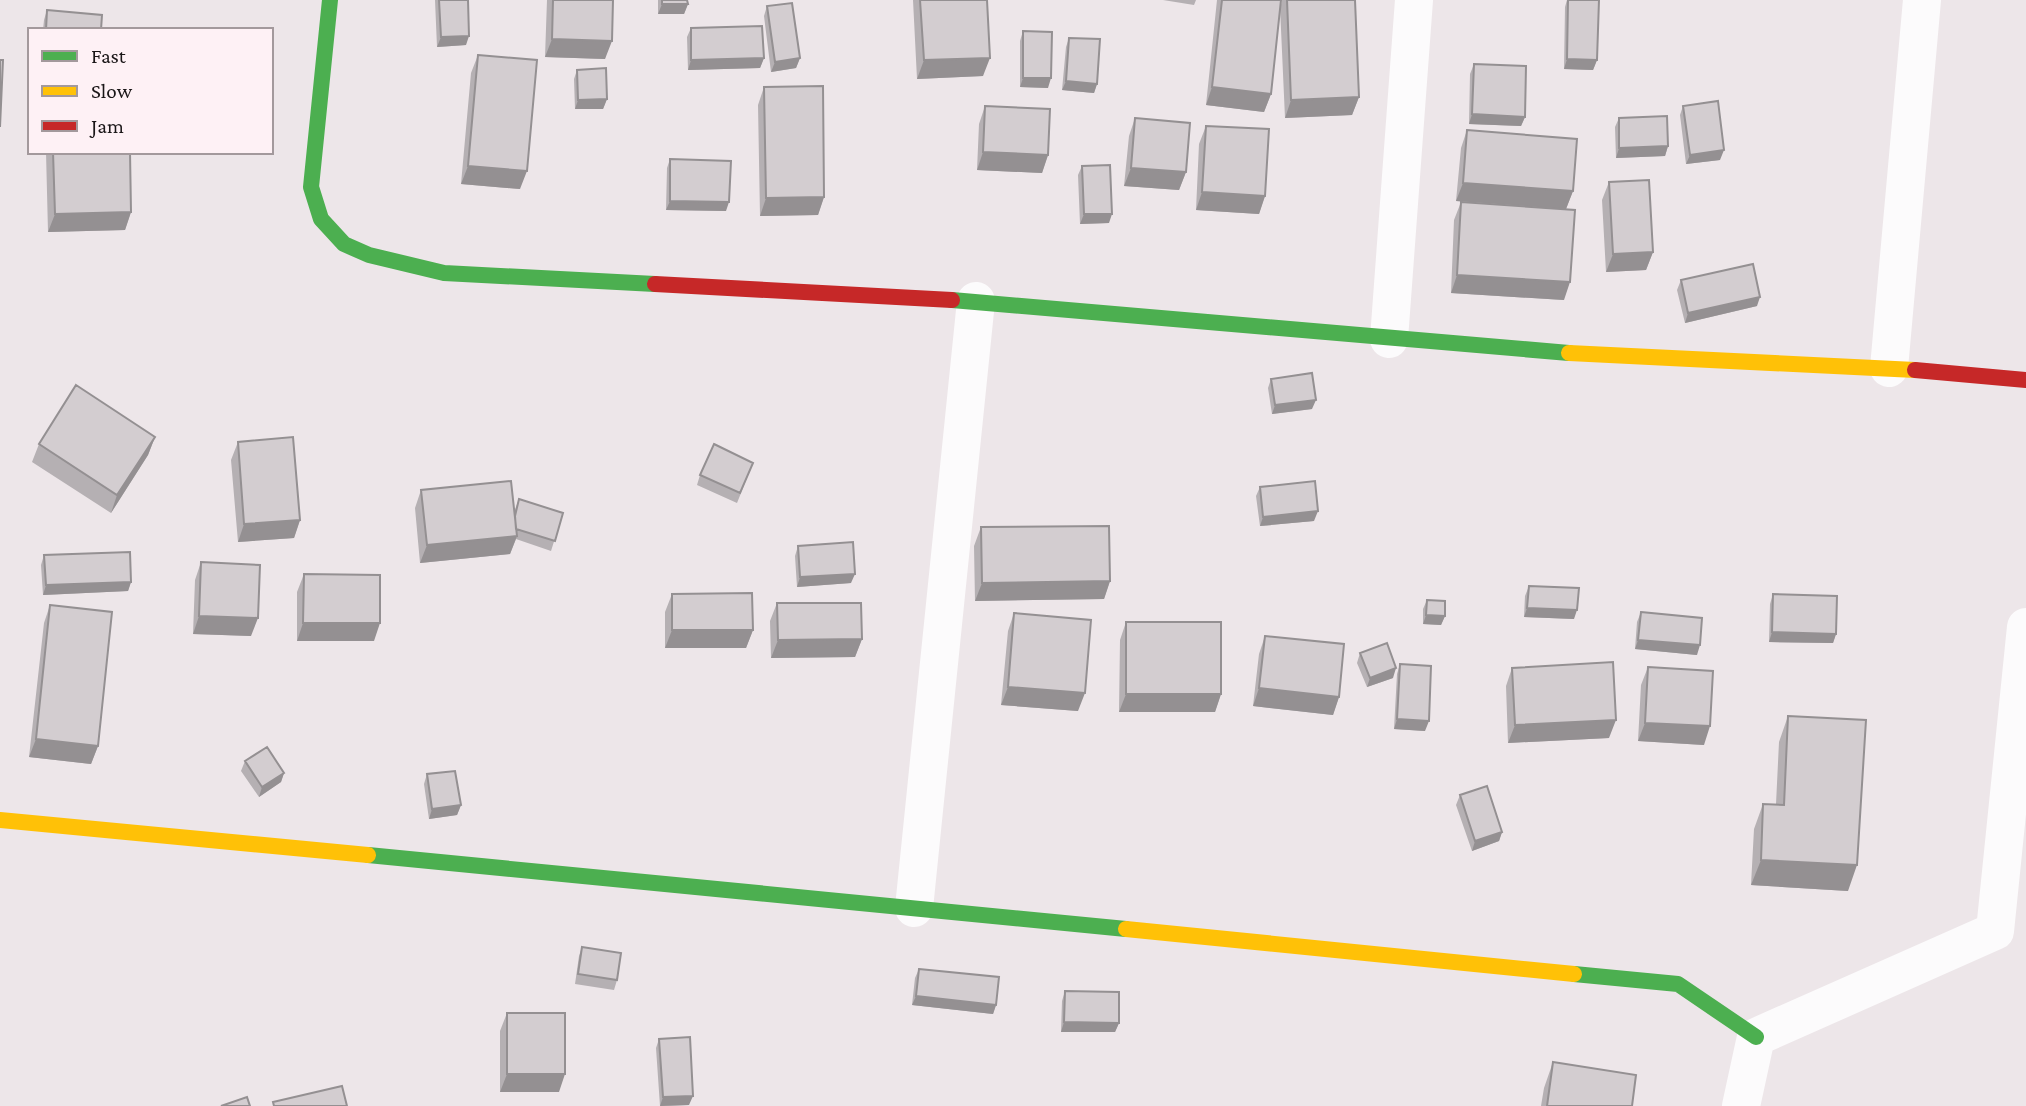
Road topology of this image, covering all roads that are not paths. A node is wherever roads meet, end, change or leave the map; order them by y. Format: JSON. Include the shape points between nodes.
{"nodes":[{"id":1,"x":330,"y":0,"type":"edge"},
{"id":2,"x":1414,"y":0,"type":"edge"},
{"id":3,"x":1922,"y":0,"type":"edge"},
{"id":4,"x":976,"y":301,"type":"junction"},
{"id":5,"x":1389,"y":339,"type":"junction"},
{"id":6,"x":1889,"y":368,"type":"junction"},
{"id":7,"x":2026,"y":380,"type":"edge"},
{"id":8,"x":2026,"y":627,"type":"edge"},
{"id":9,"x":0,"y":820,"type":"edge"},
{"id":10,"x":914,"y":908,"type":"junction"},
{"id":11,"x":1756,"y":1037,"type":"junction"},
{"id":12,"x":1741,"y":1106,"type":"edge"}],
"edges":[{"from":1,"to":4,"type":"street","via":[[312,187],[321,219],[344,244],[369,255],[444,273]]},
{"from":2,"to":5,"type":"street"},
{"from":3,"to":6,"type":"street"},
{"from":4,"to":5,"type":"street"},
{"from":4,"to":10,"type":"street"},
{"from":5,"to":6,"type":"street","via":[[1589,355]]},
{"from":6,"to":7,"type":"street"},
{"from":8,"to":11,"type":"street","via":[[1995,931]]},
{"from":9,"to":10,"type":"street"},
{"from":10,"to":11,"type":"street","via":[[1678,984]]},
{"from":11,"to":12,"type":"street"}]}
